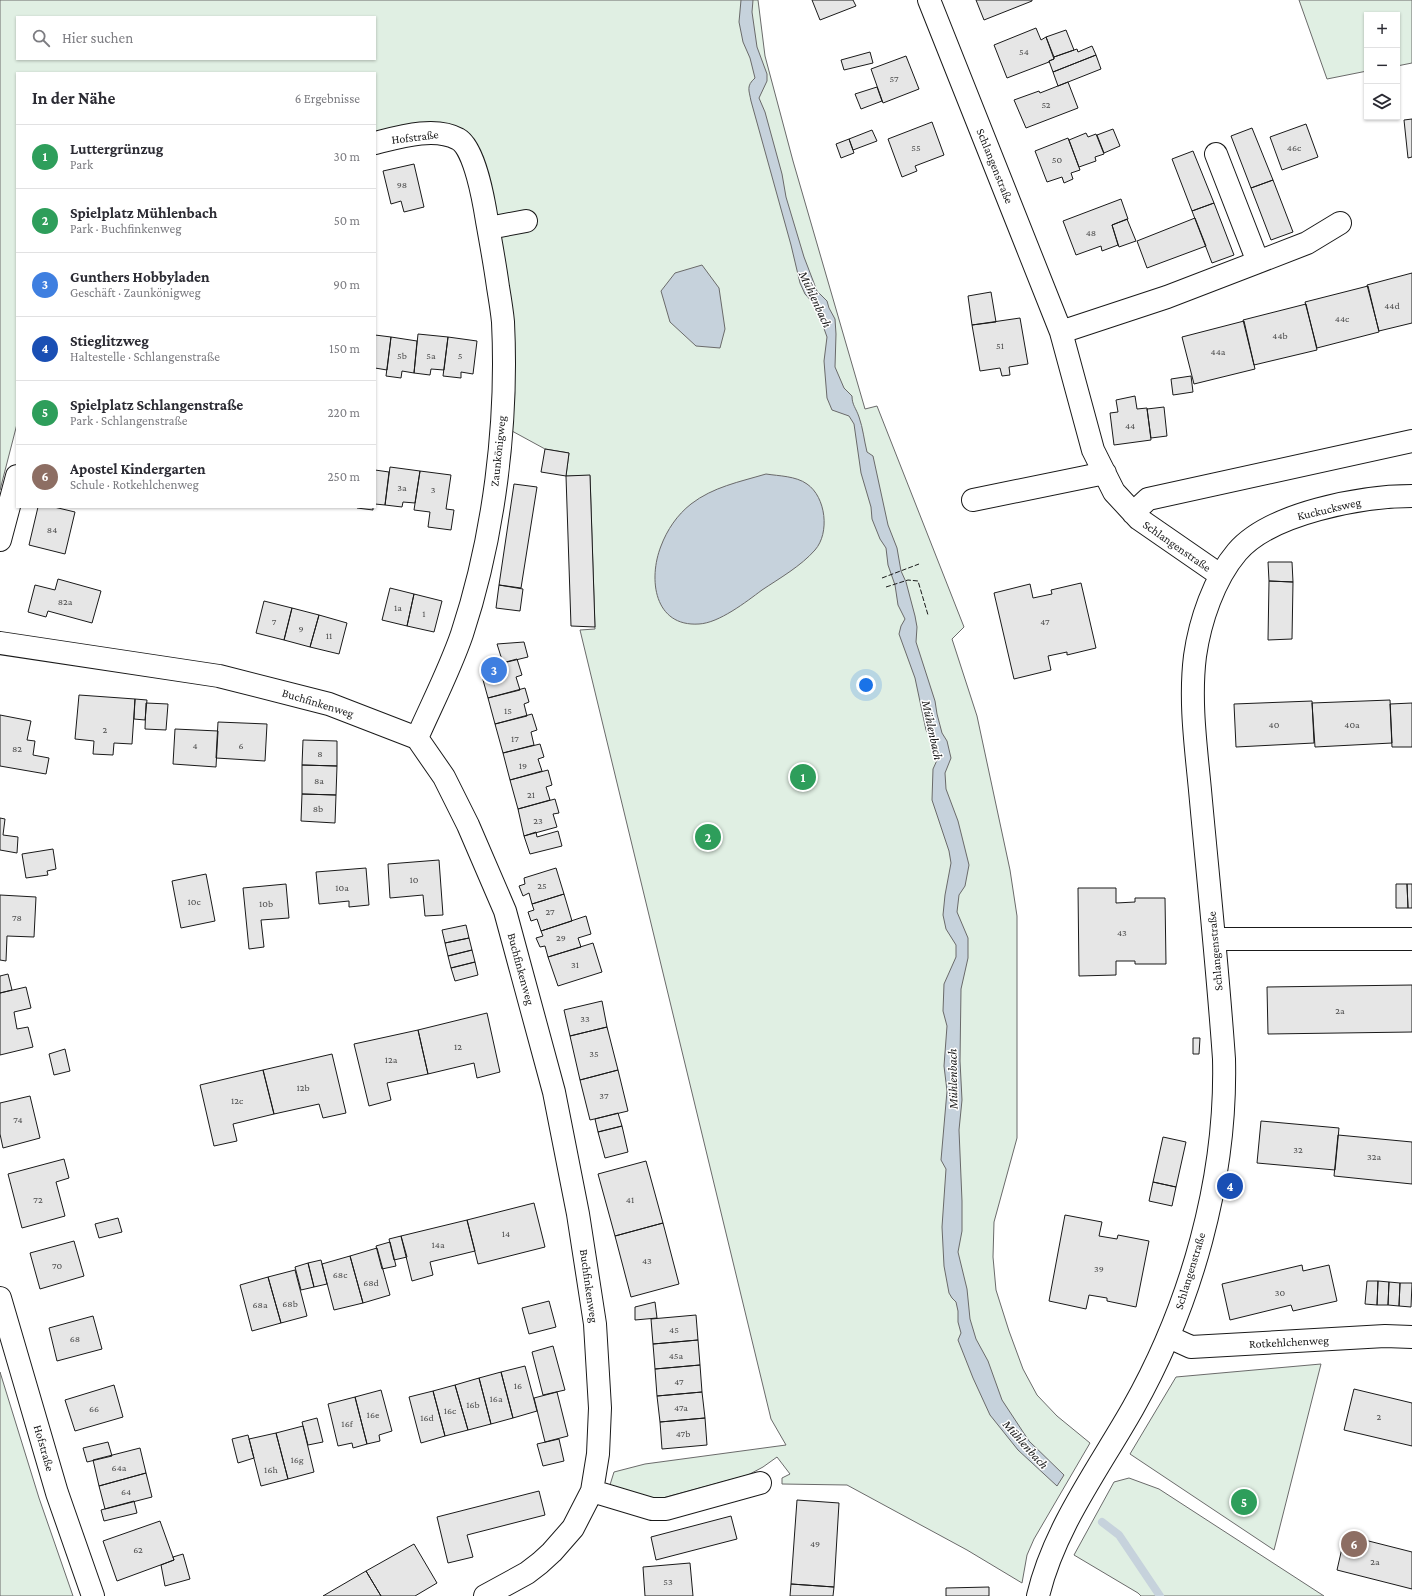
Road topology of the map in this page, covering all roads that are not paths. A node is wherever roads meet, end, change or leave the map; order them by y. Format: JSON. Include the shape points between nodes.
{"nodes":[{"id":1,"x":929,"y":0,"type":"edge"},
{"id":2,"x":376,"y":143,"type":"edge"},
{"id":3,"x":470,"y":154,"type":"joint"},
{"id":4,"x":1216,"y":154,"type":"dead end"},
{"id":5,"x":526,"y":221,"type":"dead end"},
{"id":6,"x":1340,"y":223,"type":"dead end"},
{"id":7,"x":489,"y":228,"type":"junction"},
{"id":8,"x":1258,"y":262,"type":"junction"},
{"id":9,"x":1061,"y":332,"type":"junction"},
{"id":10,"x":1412,"y":441,"type":"edge"},
{"id":11,"x":1105,"y":473,"type":"junction"},
{"id":12,"x":16,"y":480,"type":"edge"},
{"id":13,"x":1412,"y":496,"type":"edge"},
{"id":14,"x":973,"y":500,"type":"dead end"},
{"id":15,"x":1133,"y":512,"type":"junction"},
{"id":16,"x":0,"y":540,"type":"edge"},
{"id":17,"x":1220,"y":575,"type":"junction"},
{"id":18,"x":0,"y":643,"type":"edge"},
{"id":19,"x":417,"y":738,"type":"junction"},
{"id":20,"x":1214,"y":939,"type":"junction"},
{"id":21,"x":1412,"y":939,"type":"edge"},
{"id":22,"x":0,"y":1298,"type":"edge"},
{"id":23,"x":1169,"y":1337,"type":"junction"},
{"id":24,"x":1412,"y":1337,"type":"edge"},
{"id":25,"x":760,"y":1483,"type":"dead end"},
{"id":26,"x":592,"y":1491,"type":"junction"},
{"id":27,"x":93,"y":1596,"type":"edge"},
{"id":28,"x":485,"y":1596,"type":"edge"},
{"id":29,"x":1038,"y":1596,"type":"edge"}],
"edges":[{"from":1,"to":9,"type":"street","name":"Schlangenstraße"},
{"from":2,"to":3,"type":"street","name":"Hofstraße","via":[[407,136],[444,133],[460,140]]},
{"from":3,"to":7,"type":"street","name":"Zaunkönigweg"},
{"from":4,"to":8,"type":"street"},
{"from":5,"to":7,"type":"street"},
{"from":6,"to":8,"type":"street","via":[[1307,243]]},
{"from":7,"to":19,"type":"street","name":"Zaunkönigweg","via":[[503,321],[504,385],[498,466],[475,592],[461,636]]},
{"from":8,"to":9,"type":"street","via":[[1167,297]]},
{"from":9,"to":11,"type":"street","name":"Schlangenstraße","via":[[1093,450]]},
{"from":10,"to":15,"type":"street","via":[[1148,498]]},
{"from":11,"to":14,"type":"street"},
{"from":11,"to":15,"type":"street","name":"Schlangenstraße","via":[[1114,492]]},
{"from":12,"to":16,"type":"street"},
{"from":13,"to":17,"type":"street","name":"Kuckucksweg","via":[[1359,501],[1314,510],[1291,518],[1250,540],[1237,551]]},
{"from":15,"to":17,"type":"street","name":"Schlangenstraße","via":[[1139,519]]},
{"from":17,"to":20,"type":"street","name":"Schlangenstraße","via":[[1202,626],[1195,656],[1194,682],[1194,721]]},
{"from":18,"to":19,"type":"street","name":"Buchfinkenweg","via":[[219,676],[329,704]]},
{"from":19,"to":26,"type":"street","name":"Buchfinkenweg","via":[[444,777],[468,824],[505,911],[554,1092],[578,1214],[595,1324],[600,1408],[598,1454]]},
{"from":20,"to":21,"type":"street"},
{"from":20,"to":23,"type":"street","name":"Schlangenstraße","via":[[1224,1059],[1224,1106],[1220,1148],[1196,1259]]},
{"from":22,"to":27,"type":"street","name":"Hofstraße","via":[[57,1493]]},
{"from":23,"to":24,"type":"street","name":"Rotkehlchenweg","via":[[1190,1347],[1385,1336]]},
{"from":23,"to":29,"type":"street","name":"Schlangenstraße","via":[[1111,1448],[1064,1524]]},
{"from":25,"to":26,"type":"street","via":[[666,1509],[652,1509]]},
{"from":26,"to":28,"type":"street","name":"Buchfinkenweg","via":[[573,1528],[552,1552],[527,1573]]}]}
